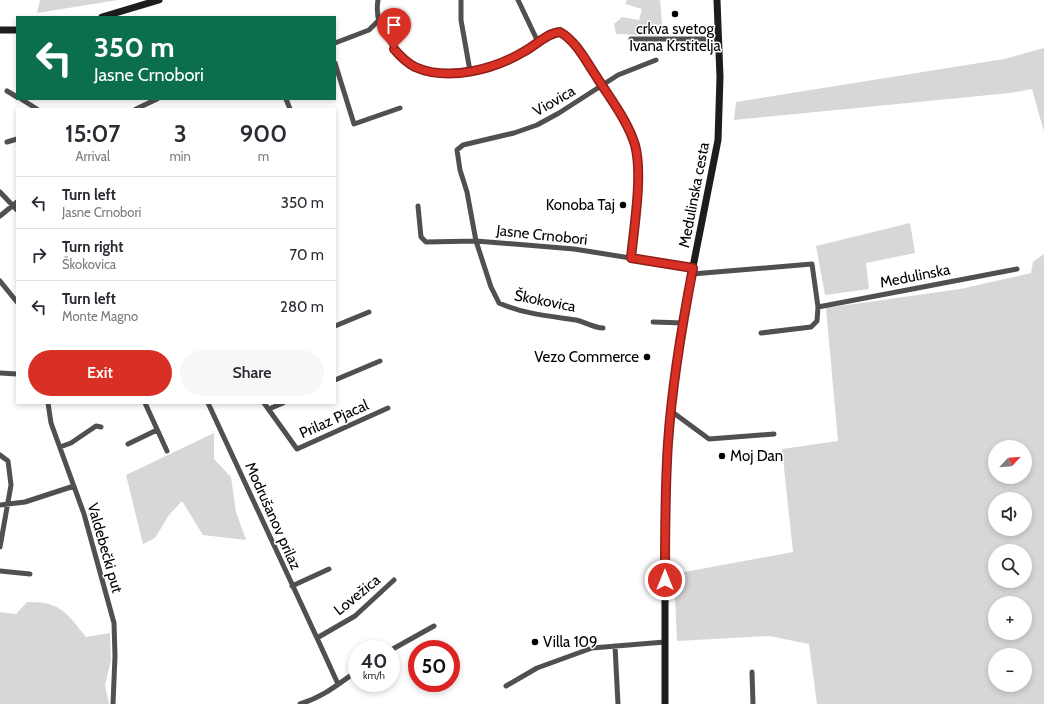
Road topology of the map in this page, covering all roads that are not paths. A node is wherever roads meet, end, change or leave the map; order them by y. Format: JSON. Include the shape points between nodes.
{"nodes":[{"id":1,"x":159,"y":0,"type":"edge"},
{"id":2,"x":378,"y":0,"type":"edge"},
{"id":3,"x":461,"y":0,"type":"edge"},
{"id":4,"x":518,"y":0,"type":"edge"},
{"id":5,"x":717,"y":0,"type":"edge"},
{"id":6,"x":105,"y":16,"type":"edge"},
{"id":7,"x":378,"y":21,"type":"junction"},
{"id":8,"x":0,"y":26,"type":"edge"},
{"id":9,"x":0,"y":30,"type":"edge"},
{"id":10,"x":15,"y":30,"type":"edge"},
{"id":11,"x":631,"y":39,"type":"dead end"},
{"id":12,"x":719,"y":39,"type":"junction"},
{"id":13,"x":538,"y":42,"type":"junction"},
{"id":14,"x":336,"y":43,"type":"edge"},
{"id":15,"x":656,"y":60,"type":"dead end"},
{"id":16,"x":336,"y":66,"type":"edge"},
{"id":17,"x":470,"y":71,"type":"junction"},
{"id":18,"x":602,"y":86,"type":"junction"},
{"id":19,"x":7,"y":91,"type":"dead end"},
{"id":20,"x":16,"y":96,"type":"edge"},
{"id":21,"x":23,"y":100,"type":"edge"},
{"id":22,"x":155,"y":100,"type":"edge"},
{"id":23,"x":35,"y":108,"type":"edge"},
{"id":24,"x":138,"y":108,"type":"edge"},
{"id":25,"x":400,"y":108,"type":"dead end"},
{"id":26,"x":16,"y":139,"type":"edge"},
{"id":27,"x":7,"y":142,"type":"dead end"},
{"id":28,"x":458,"y":148,"type":"joint"},
{"id":29,"x":0,"y":192,"type":"edge"},
{"id":30,"x":15,"y":204,"type":"edge"},
{"id":31,"x":418,"y":206,"type":"dead end"},
{"id":32,"x":0,"y":216,"type":"edge"},
{"id":33,"x":476,"y":241,"type":"junction"},
{"id":34,"x":631,"y":258,"type":"junction"},
{"id":35,"x":1017,"y":269,"type":"dead end"},
{"id":36,"x":692,"y":271,"type":"junction"},
{"id":37,"x":0,"y":281,"type":"edge"},
{"id":38,"x":16,"y":301,"type":"edge"},
{"id":39,"x":818,"y":307,"type":"junction"},
{"id":40,"x":369,"y":312,"type":"dead end"},
{"id":41,"x":653,"y":322,"type":"dead end"},
{"id":42,"x":684,"y":323,"type":"junction"},
{"id":43,"x":336,"y":326,"type":"edge"},
{"id":44,"x":603,"y":328,"type":"dead end"},
{"id":45,"x":761,"y":333,"type":"dead end"},
{"id":46,"x":380,"y":361,"type":"dead end"},
{"id":47,"x":0,"y":373,"type":"edge"},
{"id":48,"x":16,"y":374,"type":"edge"},
{"id":49,"x":336,"y":380,"type":"edge"},
{"id":50,"x":48,"y":404,"type":"edge"},
{"id":51,"x":145,"y":404,"type":"edge"},
{"id":52,"x":208,"y":404,"type":"edge"},
{"id":53,"x":265,"y":404,"type":"edge"},
{"id":54,"x":281,"y":404,"type":"edge"},
{"id":55,"x":388,"y":408,"type":"dead end"},
{"id":56,"x":269,"y":409,"type":"junction"},
{"id":57,"x":671,"y":411,"type":"junction"},
{"id":58,"x":101,"y":427,"type":"dead end"},
{"id":59,"x":158,"y":430,"type":"junction"},
{"id":60,"x":774,"y":434,"type":"dead end"},
{"id":61,"x":128,"y":444,"type":"dead end"},
{"id":62,"x":60,"y":447,"type":"junction"},
{"id":63,"x":167,"y":451,"type":"dead end"},
{"id":64,"x":0,"y":455,"type":"edge"},
{"id":65,"x":74,"y":486,"type":"junction"},
{"id":66,"x":0,"y":505,"type":"edge"},
{"id":67,"x":7,"y":505,"type":"junction"},
{"id":68,"x":0,"y":547,"type":"edge"},
{"id":69,"x":329,"y":569,"type":"dead end"},
{"id":70,"x":0,"y":571,"type":"edge"},
{"id":71,"x":30,"y":574,"type":"dead end"},
{"id":72,"x":394,"y":580,"type":"dead end"},
{"id":73,"x":292,"y":586,"type":"junction"},
{"id":74,"x":434,"y":626,"type":"dead end"},
{"id":75,"x":317,"y":638,"type":"junction"},
{"id":76,"x":666,"y":642,"type":"junction"},
{"id":77,"x":400,"y":645,"type":"edge"},
{"id":78,"x":615,"y":646,"type":"junction"},
{"id":79,"x":752,"y":672,"type":"dead end"},
{"id":80,"x":348,"y":677,"type":"edge"},
{"id":81,"x":338,"y":684,"type":"junction"},
{"id":82,"x":506,"y":686,"type":"dead end"},
{"id":83,"x":113,"y":704,"type":"edge"},
{"id":84,"x":300,"y":704,"type":"edge"},
{"id":85,"x":618,"y":704,"type":"edge"},
{"id":86,"x":665,"y":704,"type":"edge"},
{"id":87,"x":754,"y":704,"type":"edge"}],
"edges":[{"from":1,"to":6,"type":"main road"},
{"from":2,"to":7,"type":"street"},
{"from":3,"to":17,"type":"street","via":[[461,26]]},
{"from":4,"to":13,"type":"street"},
{"from":5,"to":12,"type":"main road","name":"Medulinska cesta"},
{"from":7,"to":14,"type":"street","via":[[369,30]]},
{"from":7,"to":17,"type":"street","via":[[394,49],[414,67],[433,72]]},
{"from":8,"to":10,"type":"main road"},
{"from":9,"to":10,"type":"main road"},
{"from":11,"to":12,"type":"street"},
{"from":12,"to":36,"type":"main road","name":"Medulinska cesta","via":[[718,140]]},
{"from":13,"to":17,"type":"street","via":[[506,61]]},
{"from":13,"to":18,"type":"street","via":[[560,32],[581,54]]},
{"from":15,"to":18,"type":"street","name":"Viovica","via":[[624,72]]},
{"from":16,"to":25,"type":"street","via":[[354,124]]},
{"from":18,"to":28,"type":"street","name":"Viovica","via":[[526,130]]},
{"from":18,"to":34,"type":"street","via":[[624,122],[636,152],[638,166]]},
{"from":19,"to":20,"type":"street"},
{"from":21,"to":23,"type":"street"},
{"from":22,"to":24,"type":"street"},
{"from":26,"to":27,"type":"street"},
{"from":28,"to":33,"type":"street","name":"Škokovica","via":[[460,170],[468,192]]},
{"from":29,"to":30,"type":"street"},
{"from":30,"to":32,"type":"street"},
{"from":31,"to":33,"type":"street","name":"Jasne Crnobori","via":[[421,237],[426,242]]},
{"from":33,"to":34,"type":"street","name":"Jasne Crnobori"},
{"from":33,"to":44,"type":"street","name":"Škokovica","via":[[499,303],[546,317],[576,320]]},
{"from":34,"to":36,"type":"street","name":"Jasne Crnobori"},
{"from":35,"to":39,"type":"street","name":"Medulinska"},
{"from":36,"to":39,"type":"street","via":[[812,264]]},
{"from":36,"to":42,"type":"main road","name":"Medulinska cesta"},
{"from":37,"to":38,"type":"street"},
{"from":39,"to":45,"type":"street","via":[[817,321],[811,327]]},
{"from":40,"to":43,"type":"street"},
{"from":41,"to":42,"type":"street"},
{"from":42,"to":57,"type":"main road","name":"Medulinska cesta"},
{"from":46,"to":49,"type":"street"},
{"from":47,"to":48,"type":"street"},
{"from":50,"to":62,"type":"street","name":"Valdebečki put","via":[[51,423]]},
{"from":51,"to":59,"type":"street"},
{"from":52,"to":73,"type":"street","name":"Modrušanov prilaz"},
{"from":53,"to":56,"type":"street","name":"Prilaz Pjacal"},
{"from":54,"to":56,"type":"street"},
{"from":55,"to":56,"type":"street","name":"Prilaz Pjacal","via":[[297,449]]},
{"from":57,"to":60,"type":"street","via":[[709,439]]},
{"from":57,"to":76,"type":"main road","name":"Medulinska cesta","via":[[666,487]]},
{"from":58,"to":62,"type":"street","via":[[96,426],[71,443]]},
{"from":59,"to":61,"type":"street"},
{"from":59,"to":63,"type":"street"},
{"from":62,"to":65,"type":"street","name":"Valdebečki put"},
{"from":64,"to":67,"type":"street","via":[[8,461],[10,472],[11,485]]},
{"from":65,"to":67,"type":"street","via":[[25,502]]},
{"from":65,"to":83,"type":"street","name":"Valdebečki put","via":[[114,623]]},
{"from":66,"to":67,"type":"street"},
{"from":67,"to":68,"type":"street"},
{"from":69,"to":73,"type":"street"},
{"from":70,"to":71,"type":"street"},
{"from":72,"to":75,"type":"street","name":"Lovežica","via":[[355,616]]},
{"from":73,"to":75,"type":"street","name":"Modrušanov prilaz"},
{"from":74,"to":77,"type":"street"},
{"from":75,"to":81,"type":"street"},
{"from":76,"to":78,"type":"street"},
{"from":76,"to":86,"type":"main road","name":"Medulinska cesta"},
{"from":78,"to":82,"type":"street","via":[[592,648],[570,655],[537,668]]},
{"from":78,"to":85,"type":"street"},
{"from":79,"to":87,"type":"street"},
{"from":80,"to":81,"type":"street"},
{"from":81,"to":84,"type":"street","via":[[317,699]]}]}
